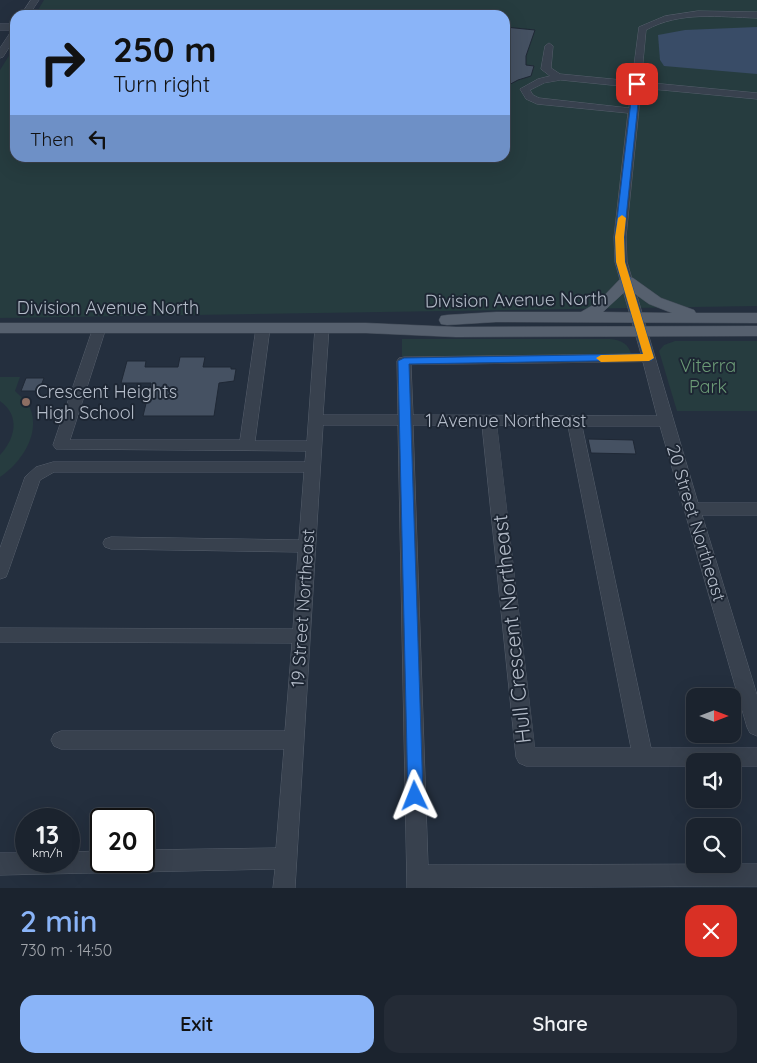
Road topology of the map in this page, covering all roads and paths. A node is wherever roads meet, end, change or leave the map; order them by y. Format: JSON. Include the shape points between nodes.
{"nodes":[{"id":1,"x":757,"y":15,"type":"edge"},
{"id":2,"x":10,"y":39,"type":"edge"},
{"id":3,"x":549,"y":46,"type":"dead end"},
{"id":4,"x":0,"y":55,"type":"edge"},
{"id":5,"x":557,"y":77,"type":"junction"},
{"id":6,"x":637,"y":84,"type":"junction"},
{"id":7,"x":757,"y":96,"type":"edge"},
{"id":8,"x":634,"y":111,"type":"junction"},
{"id":9,"x":626,"y":281,"type":"junction"},
{"id":10,"x":585,"y":317,"type":"junction"},
{"id":11,"x":708,"y":318,"type":"junction"},
{"id":12,"x":757,"y":318,"type":"edge"},
{"id":13,"x":640,"y":325,"type":"junction"},
{"id":14,"x":0,"y":328,"type":"edge"},
{"id":15,"x":99,"y":328,"type":"junction"},
{"id":16,"x":263,"y":328,"type":"junction"},
{"id":17,"x":322,"y":328,"type":"junction"},
{"id":18,"x":366,"y":328,"type":"junction"},
{"id":19,"x":757,"y":331,"type":"edge"},
{"id":20,"x":649,"y":358,"type":"junction"},
{"id":21,"x":316,"y":420,"type":"junction"},
{"id":22,"x":405,"y":420,"type":"junction"},
{"id":23,"x":489,"y":421,"type":"junction"},
{"id":24,"x":574,"y":421,"type":"junction"},
{"id":25,"x":666,"y":421,"type":"junction"},
{"id":26,"x":247,"y":446,"type":"junction"},
{"id":27,"x":314,"y":446,"type":"junction"},
{"id":28,"x":313,"y":467,"type":"junction"},
{"id":29,"x":692,"y":509,"type":"junction"},
{"id":30,"x":757,"y":509,"type":"edge"},
{"id":31,"x":111,"y":544,"type":"dead end"},
{"id":32,"x":307,"y":546,"type":"junction"},
{"id":33,"x":0,"y":572,"type":"edge"},
{"id":34,"x":0,"y":635,"type":"edge"},
{"id":35,"x":301,"y":636,"type":"junction"},
{"id":36,"x":757,"y":727,"type":"edge"},
{"id":37,"x":61,"y":740,"type":"dead end"},
{"id":38,"x":294,"y":740,"type":"junction"},
{"id":39,"x":643,"y":757,"type":"junction"},
{"id":40,"x":757,"y":757,"type":"edge"},
{"id":41,"x":286,"y":858,"type":"junction"},
{"id":42,"x":0,"y":864,"type":"edge"},
{"id":43,"x":757,"y":875,"type":"edge"},
{"id":44,"x":418,"y":882,"type":"edge"},
{"id":45,"x":284,"y":888,"type":"edge"}],
"edges":[{"from":1,"to":6,"type":"street","name":"20 Street Northeast","via":[[682,16],[650,23],[642,29]]},
{"from":2,"to":4,"type":"street"},
{"from":3,"to":5,"type":"street","via":[[546,69]]},
{"from":5,"to":6,"type":"street"},
{"from":5,"to":8,"type":"street","via":[[525,90],[537,101]]},
{"from":6,"to":7,"type":"street"},
{"from":6,"to":8,"type":"street","name":"20 Street Northeast"},
{"from":8,"to":9,"type":"street","name":"20 Street Northeast","via":[[620,237]]},
{"from":9,"to":10,"type":"main road","via":[[604,305]]},
{"from":9,"to":11,"type":"main road","via":[[662,304]]},
{"from":9,"to":13,"type":"street","name":"20 Street Northeast"},
{"from":10,"to":13,"type":"main road","name":"Division Avenue North"},
{"from":10,"to":18,"type":"main road","name":"Division Avenue North","via":[[462,319]]},
{"from":11,"to":12,"type":"main road","name":"Division Avenue North"},
{"from":11,"to":13,"type":"main road","name":"Division Avenue North"},
{"from":13,"to":18,"type":"main road","name":"Division Avenue North","via":[[456,332]]},
{"from":13,"to":19,"type":"main road","name":"Division Avenue North"},
{"from":13,"to":20,"type":"street","name":"20 Street Northeast"},
{"from":14,"to":15,"type":"main road","name":"Division Avenue North"},
{"from":15,"to":16,"type":"main road","name":"Division Avenue North"},
{"from":15,"to":26,"type":"street","via":[[62,446]]},
{"from":16,"to":17,"type":"main road","name":"Division Avenue North"},
{"from":16,"to":26,"type":"street"},
{"from":17,"to":18,"type":"main road","name":"Division Avenue North"},
{"from":17,"to":21,"type":"street","name":"19 Street Northeast"},
{"from":20,"to":22,"type":"street","via":[[404,361]]},
{"from":20,"to":25,"type":"street","name":"20 Street Northeast"},
{"from":21,"to":22,"type":"street","name":"1 Avenue Northeast"},
{"from":21,"to":27,"type":"street","name":"19 Street Northeast"},
{"from":22,"to":23,"type":"street","name":"1 Avenue Northeast"},
{"from":22,"to":44,"type":"street"},
{"from":23,"to":24,"type":"street","name":"1 Avenue Northeast"},
{"from":23,"to":39,"type":"street","name":"Hull Crescent Northeast","via":[[526,757]]},
{"from":24,"to":25,"type":"street","name":"1 Avenue Northeast"},
{"from":24,"to":39,"type":"street"},
{"from":25,"to":29,"type":"street","name":"20 Street Northeast"},
{"from":26,"to":27,"type":"street"},
{"from":27,"to":28,"type":"street","name":"19 Street Northeast"},
{"from":28,"to":32,"type":"street","name":"19 Street Northeast"},
{"from":28,"to":33,"type":"street","via":[[53,467],[41,471],[33,477]]},
{"from":29,"to":30,"type":"street"},
{"from":29,"to":36,"type":"street","name":"20 Street Northeast"},
{"from":31,"to":32,"type":"street"},
{"from":32,"to":35,"type":"street","name":"19 Street Northeast"},
{"from":34,"to":35,"type":"street"},
{"from":35,"to":38,"type":"street","name":"19 Street Northeast"},
{"from":37,"to":38,"type":"street"},
{"from":38,"to":41,"type":"street","name":"19 Street Northeast"},
{"from":39,"to":40,"type":"street","name":"Hull Crescent Northeast"},
{"from":41,"to":42,"type":"street"},
{"from":41,"to":45,"type":"street","name":"19 Street Northeast"},
{"from":43,"to":44,"type":"street"}]}
